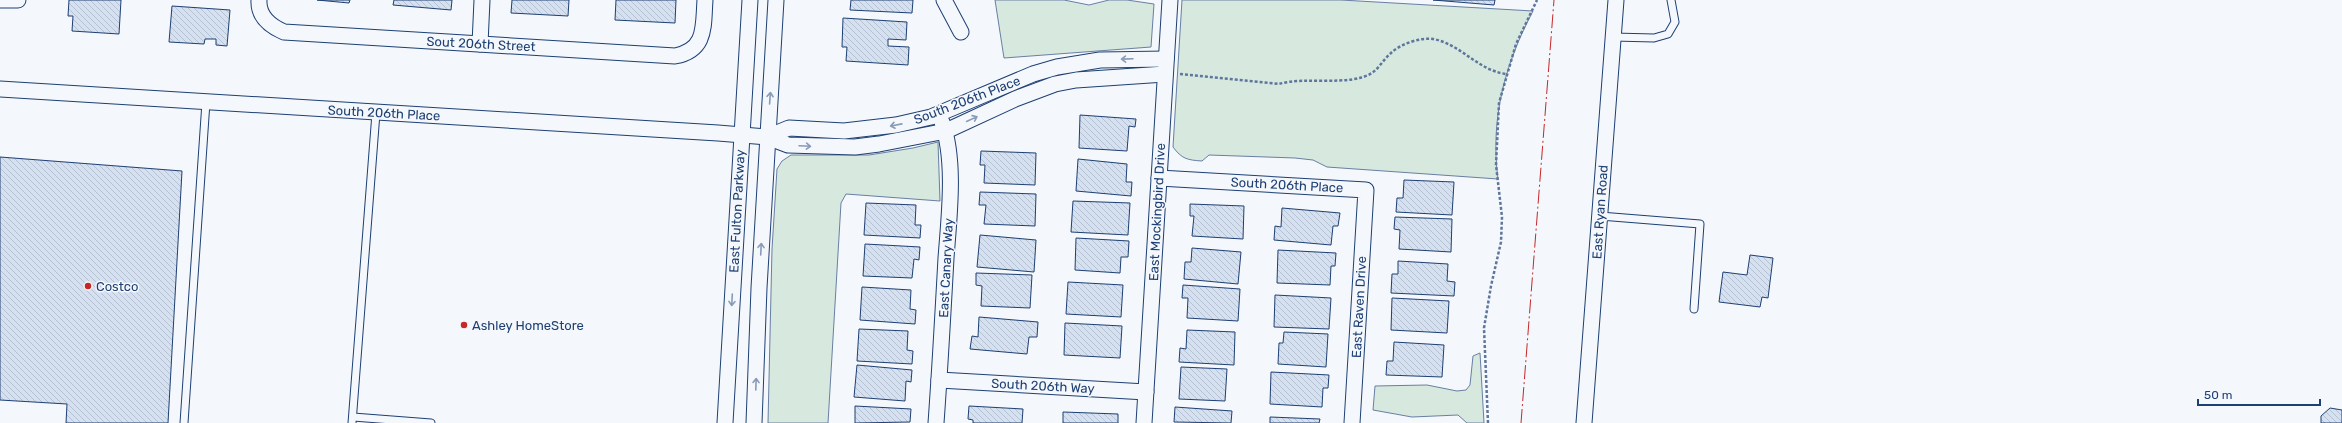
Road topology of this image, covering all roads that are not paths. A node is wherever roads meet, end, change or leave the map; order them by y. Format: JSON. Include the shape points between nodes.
{"nodes":[{"id":1,"x":0,"y":0,"type":"edge"},
{"id":2,"x":18,"y":0,"type":"edge"},
{"id":3,"x":259,"y":0,"type":"edge"},
{"id":4,"x":482,"y":0,"type":"edge"},
{"id":5,"x":705,"y":0,"type":"edge"},
{"id":6,"x":750,"y":0,"type":"edge"},
{"id":7,"x":776,"y":0,"type":"edge"},
{"id":8,"x":944,"y":0,"type":"edge"},
{"id":9,"x":1170,"y":0,"type":"edge"},
{"id":10,"x":1616,"y":0,"type":"edge"},
{"id":11,"x":1671,"y":0,"type":"edge"},
{"id":12,"x":961,"y":32,"type":"dead end"},
{"id":13,"x":1613,"y":37,"type":"junction"},
{"id":14,"x":480,"y":44,"type":"junction"},
{"id":15,"x":1166,"y":67,"type":"junction"},
{"id":16,"x":0,"y":89,"type":"edge"},
{"id":17,"x":206,"y":102,"type":"junction"},
{"id":18,"x":376,"y":113,"type":"junction"},
{"id":19,"x":939,"y":113,"type":"junction"},
{"id":20,"x":946,"y":132,"type":"junction"},
{"id":21,"x":741,"y":135,"type":"junction"},
{"id":22,"x":767,"y":137,"type":"junction"},
{"id":23,"x":1159,"y":178,"type":"junction"},
{"id":24,"x":1366,"y":190,"type":"joint"},
{"id":25,"x":1600,"y":216,"type":"junction"},
{"id":26,"x":1694,"y":309,"type":"dead end"},
{"id":27,"x":939,"y":380,"type":"junction"},
{"id":28,"x":1146,"y":392,"type":"junction"},
{"id":29,"x":353,"y":420,"type":"edge"},
{"id":30,"x":184,"y":423,"type":"edge"},
{"id":31,"x":431,"y":423,"type":"edge"},
{"id":32,"x":725,"y":423,"type":"edge"},
{"id":33,"x":754,"y":423,"type":"edge"},
{"id":34,"x":936,"y":423,"type":"edge"},
{"id":35,"x":1144,"y":423,"type":"edge"},
{"id":36,"x":1352,"y":423,"type":"edge"},
{"id":37,"x":1584,"y":423,"type":"edge"}],
"edges":[{"from":1,"to":2,"type":"street"},
{"from":3,"to":14,"type":"street","name":"Sout 206th Street","via":[[267,22],[284,32]]},
{"from":4,"to":14,"type":"street"},
{"from":5,"to":14,"type":"street","name":"Sout 206th Street","via":[[703,31],[696,46],[684,54],[675,56]]},
{"from":6,"to":21,"type":"street","name":"East Fulton Parkway"},
{"from":22,"to":7,"type":"street","name":"East Fulton Parkway","one_way":true},
{"from":8,"to":12,"type":"street"},
{"from":9,"to":15,"type":"street","name":"East Mockingbird Drive"},
{"from":10,"to":13,"type":"street","name":"East Ryan Road"},
{"from":11,"to":13,"type":"lane","via":[[1675,22],[1668,34],[1654,38]]},
{"from":13,"to":25,"type":"street","name":"East Ryan Road"},
{"from":15,"to":19,"type":"street","name":"South 206th Place","one_way":true,"via":[[1100,60],[1057,67],[1033,74]]},
{"from":20,"to":15,"type":"street","name":"South 206th Place","one_way":true,"via":[[1015,99],[1055,84]]},
{"from":15,"to":23,"type":"street","name":"East Mockingbird Drive"},
{"from":16,"to":17,"type":"street","name":"South 206th Place"},
{"from":17,"to":18,"type":"street","name":"South 206th Place"},
{"from":17,"to":30,"type":"lane"},
{"from":18,"to":21,"type":"street","name":"South 206th Place"},
{"from":18,"to":29,"type":"lane"},
{"from":19,"to":20,"type":"street","name":"East Canary Way"},
{"from":19,"to":22,"type":"street","name":"South 206th Place","one_way":true,"via":[[896,125],[844,130],[789,128]]},
{"from":22,"to":20,"type":"street","name":"South 206th Place","one_way":true,"via":[[788,145],[855,147],[899,142]]},
{"from":20,"to":27,"type":"street","name":"East Canary Way","via":[[949,210]]},
{"from":21,"to":22,"type":"street","name":"South 206th Place"},
{"from":21,"to":32,"type":"street","name":"East Fulton Parkway","one_way":true},
{"from":33,"to":22,"type":"street","name":"East Fulton Parkway","one_way":true},
{"from":23,"to":24,"type":"street","name":"South 206th Place"},
{"from":23,"to":28,"type":"street","name":"East Mockingbird Drive"},
{"from":24,"to":36,"type":"street","name":"East Raven Drive"},
{"from":25,"to":26,"type":"lane","via":[[1700,224]]},
{"from":25,"to":37,"type":"street","name":"East Ryan Road"},
{"from":27,"to":28,"type":"street","name":"South 206th Way"},
{"from":27,"to":34,"type":"street","name":"East Canary Way"},
{"from":28,"to":35,"type":"street","name":"East Mockingbird Drive"},
{"from":29,"to":31,"type":"lane"}]}
